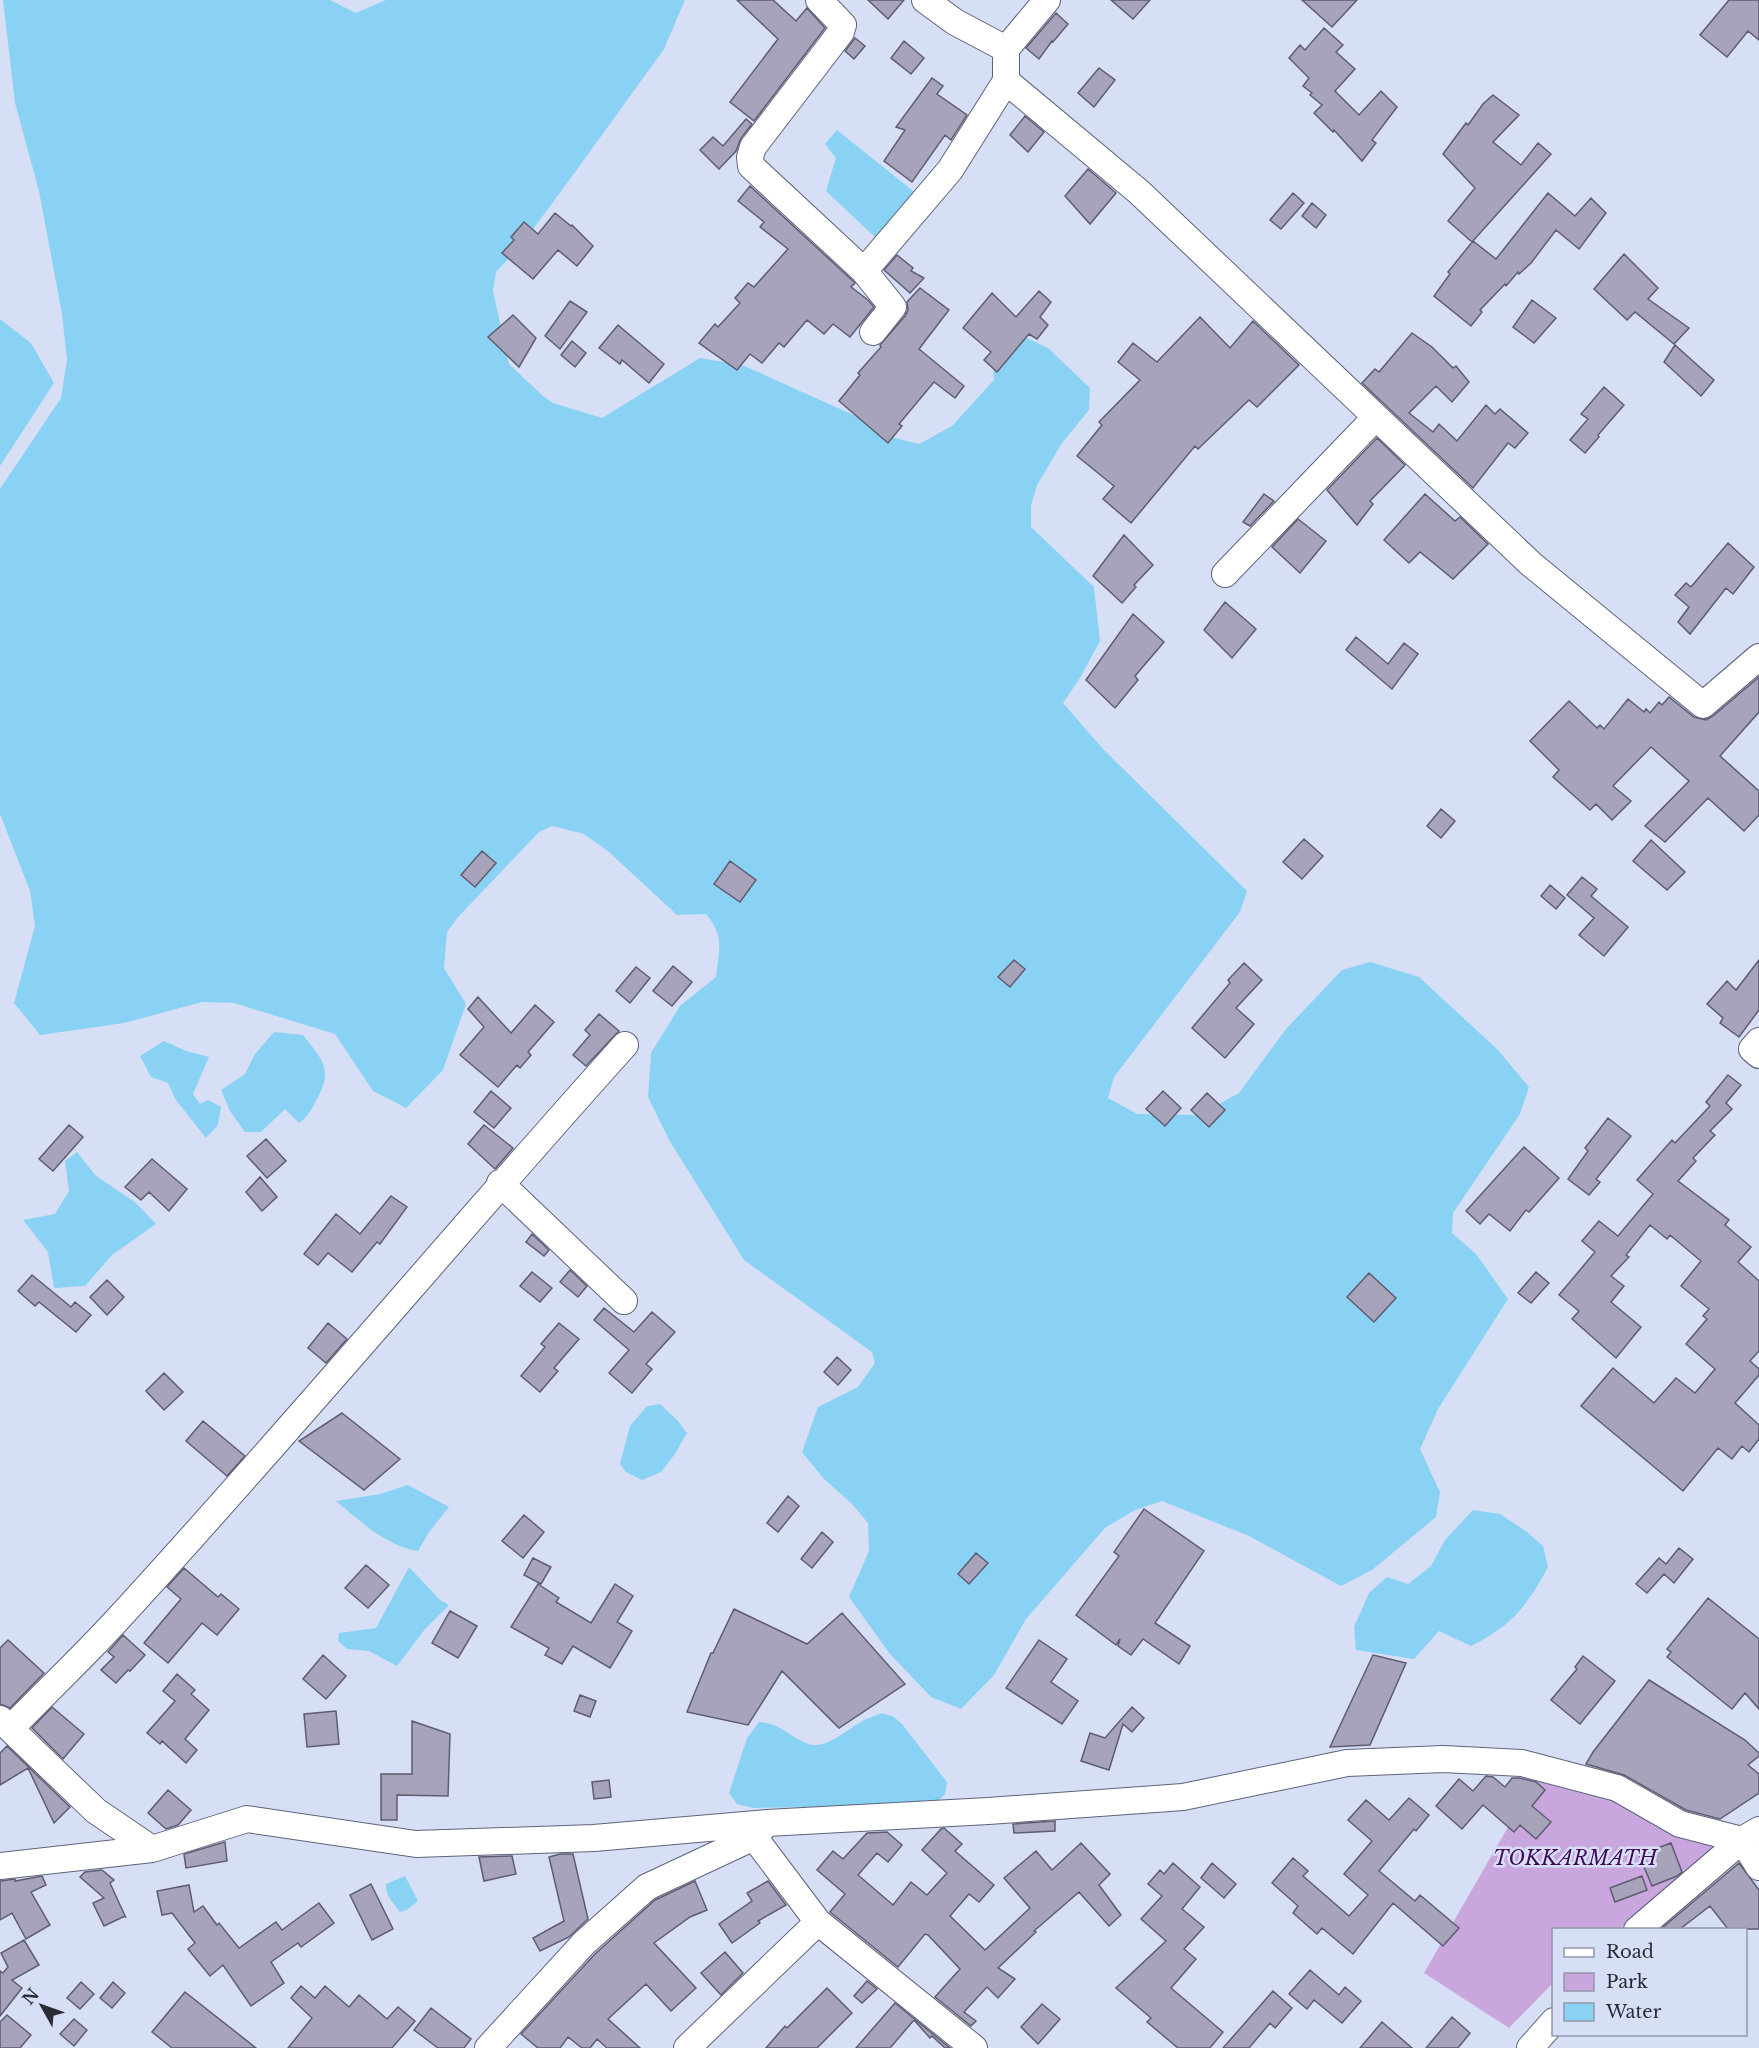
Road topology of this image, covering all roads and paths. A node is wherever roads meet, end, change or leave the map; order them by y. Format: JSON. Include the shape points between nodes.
{"nodes":[{"id":1,"x":819,"y":0,"type":"edge"},
{"id":2,"x":925,"y":0,"type":"edge"},
{"id":3,"x":1047,"y":0,"type":"edge"},
{"id":4,"x":1006,"y":49,"type":"junction"},
{"id":5,"x":1006,"y":81,"type":"junction"},
{"id":6,"x":864,"y":271,"type":"junction"},
{"id":7,"x":873,"y":332,"type":"dead end"},
{"id":8,"x":1375,"y":418,"type":"junction"},
{"id":9,"x":1225,"y":574,"type":"dead end"},
{"id":10,"x":1759,"y":657,"type":"edge"},
{"id":11,"x":1759,"y":1041,"type":"edge"},
{"id":12,"x":625,"y":1045,"type":"dead end"},
{"id":13,"x":1759,"y":1055,"type":"edge"},
{"id":14,"x":500,"y":1184,"type":"junction"},
{"id":15,"x":624,"y":1301,"type":"dead end"},
{"id":16,"x":5,"y":1724,"type":"edge"},
{"id":17,"x":761,"y":1830,"type":"junction"},
{"id":18,"x":1751,"y":1835,"type":"edge"},
{"id":19,"x":152,"y":1849,"type":"junction"},
{"id":20,"x":0,"y":1866,"type":"edge"},
{"id":21,"x":1759,"y":1867,"type":"edge"},
{"id":22,"x":818,"y":1922,"type":"junction"},
{"id":23,"x":1638,"y":1928,"type":"edge"},
{"id":24,"x":1552,"y":2023,"type":"edge"},
{"id":25,"x":488,"y":2048,"type":"edge"},
{"id":26,"x":687,"y":2048,"type":"edge"},
{"id":27,"x":974,"y":2048,"type":"edge"},
{"id":28,"x":1530,"y":2048,"type":"edge"}],
"edges":[{"from":1,"to":6,"type":"street","via":[[840,20],[841,32],[753,147],[751,166]]},
{"from":2,"to":4,"type":"street","via":[[955,22]]},
{"from":3,"to":4,"type":"street"},
{"from":4,"to":5,"type":"street"},
{"from":5,"to":6,"type":"street","via":[[950,170]]},
{"from":5,"to":8,"type":"street","via":[[1139,192]]},
{"from":6,"to":7,"type":"street","via":[[893,307]]},
{"from":8,"to":9,"type":"street"},
{"from":8,"to":10,"type":"street","via":[[1531,564],[1703,705]]},
{"from":11,"to":13,"type":"street","via":[[1752,1049]]},
{"from":12,"to":14,"type":"street"},
{"from":14,"to":15,"type":"street"},
{"from":14,"to":16,"type":"street","via":[[116,1621]]},
{"from":16,"to":19,"type":"street","via":[[96,1811]]},
{"from":17,"to":18,"type":"street","via":[[1184,1797],[1347,1763],[1443,1759],[1522,1763],[1617,1788],[1680,1824]]},
{"from":17,"to":19,"type":"street","via":[[416,1844],[247,1819]]},
{"from":17,"to":22,"type":"street"},
{"from":17,"to":25,"type":"street","via":[[647,1887],[584,1943]]},
{"from":18,"to":21,"type":"street"},
{"from":18,"to":23,"type":"street"},
{"from":19,"to":20,"type":"street"},
{"from":22,"to":26,"type":"street"},
{"from":22,"to":27,"type":"street"},
{"from":24,"to":28,"type":"street"}]}
